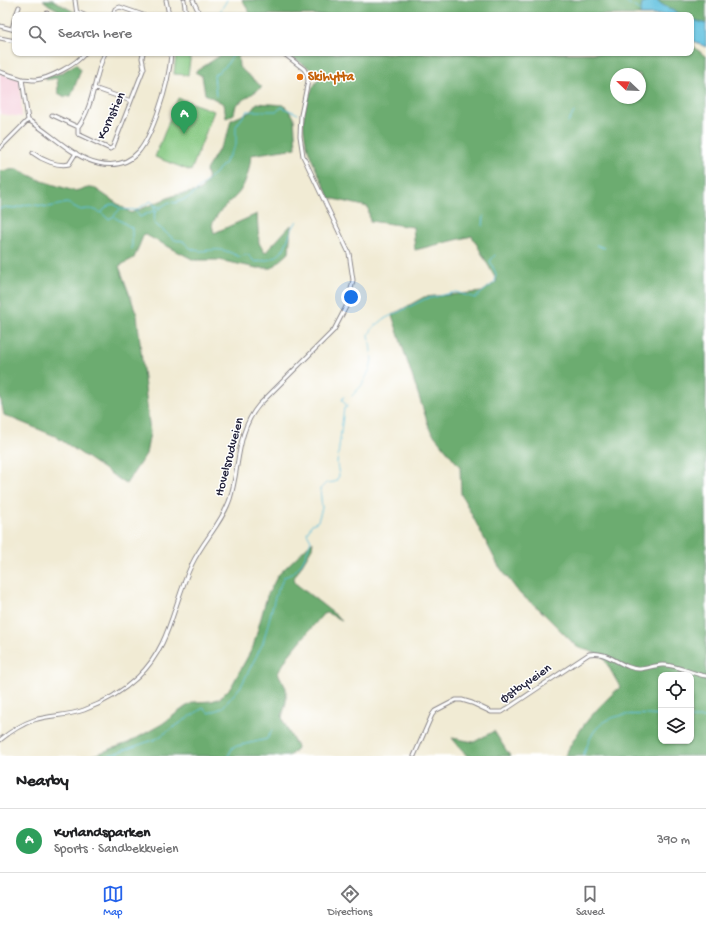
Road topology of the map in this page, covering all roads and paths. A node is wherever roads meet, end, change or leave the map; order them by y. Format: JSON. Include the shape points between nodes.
{"nodes":[{"id":1,"x":75,"y":0,"type":"edge"},
{"id":2,"x":166,"y":0,"type":"edge"},
{"id":3,"x":184,"y":0,"type":"edge"},
{"id":4,"x":193,"y":0,"type":"edge"},
{"id":5,"x":19,"y":7,"type":"dead end"},
{"id":6,"x":17,"y":12,"type":"edge"},
{"id":7,"x":77,"y":12,"type":"edge"},
{"id":8,"x":114,"y":12,"type":"edge"},
{"id":9,"x":134,"y":12,"type":"edge"},
{"id":10,"x":168,"y":12,"type":"edge"},
{"id":11,"x":186,"y":12,"type":"edge"},
{"id":12,"x":199,"y":12,"type":"edge"},
{"id":13,"x":0,"y":26,"type":"edge"},
{"id":14,"x":12,"y":29,"type":"edge"},
{"id":15,"x":0,"y":38,"type":"edge"},
{"id":16,"x":12,"y":40,"type":"edge"},
{"id":17,"x":81,"y":56,"type":"edge"},
{"id":18,"x":104,"y":56,"type":"edge"},
{"id":19,"x":142,"y":56,"type":"edge"},
{"id":20,"x":171,"y":56,"type":"edge"},
{"id":21,"x":287,"y":56,"type":"edge"},
{"id":22,"x":0,"y":72,"type":"edge"},
{"id":23,"x":22,"y":79,"type":"junction"},
{"id":24,"x":94,"y":88,"type":"junction"},
{"id":25,"x":131,"y":101,"type":"junction"},
{"id":26,"x":52,"y":115,"type":"dead end"},
{"id":27,"x":28,"y":120,"type":"junction"},
{"id":28,"x":78,"y":127,"type":"junction"},
{"id":29,"x":0,"y":148,"type":"edge"},
{"id":30,"x":33,"y":153,"type":"dead end"},
{"id":31,"x":76,"y":153,"type":"junction"},
{"id":32,"x":706,"y":676,"type":"edge"},
{"id":33,"x":0,"y":740,"type":"edge"},
{"id":34,"x":414,"y":756,"type":"edge"}],
"edges":[{"from":1,"to":7,"type":"street"},
{"from":2,"to":10,"type":"street"},
{"from":3,"to":11,"type":"street"},
{"from":4,"to":12,"type":"street"},
{"from":5,"to":6,"type":"street"},
{"from":8,"to":9,"type":"street","via":[[120,7]]},
{"from":13,"to":14,"type":"street"},
{"from":15,"to":16,"type":"street"},
{"from":17,"to":23,"type":"street","via":[[70,65],[42,78]]},
{"from":18,"to":24,"type":"street","via":[[97,70]]},
{"from":19,"to":25,"type":"street","name":"Kornstien","via":[[144,68]]},
{"from":20,"to":31,"type":"street","via":[[169,78],[164,95],[144,146],[126,161],[108,164]]},
{"from":21,"to":33,"type":"street","name":"Hovelsrudveien","via":[[307,74],[308,81],[301,115],[300,136],[303,156],[349,253],[353,280],[348,303],[334,330],[248,419],[226,511],[192,564],[166,638],[155,659],[127,687],[98,704],[83,711],[34,720],[13,730]]},
{"from":22,"to":23,"type":"street"},
{"from":23,"to":27,"type":"street"},
{"from":24,"to":25,"type":"street"},
{"from":24,"to":28,"type":"street"},
{"from":25,"to":28,"type":"street","name":"Kornstien","via":[[110,149],[78,134]]},
{"from":26,"to":28,"type":"street"},
{"from":27,"to":29,"type":"street"},
{"from":27,"to":31,"type":"street"},
{"from":30,"to":31,"type":"street","via":[[64,165],[69,164]]},
{"from":32,"to":34,"type":"street","name":"Østbyveien","via":[[662,665],[635,669],[597,652],[583,657],[502,712],[491,712],[462,700],[456,700],[436,711]]}]}
